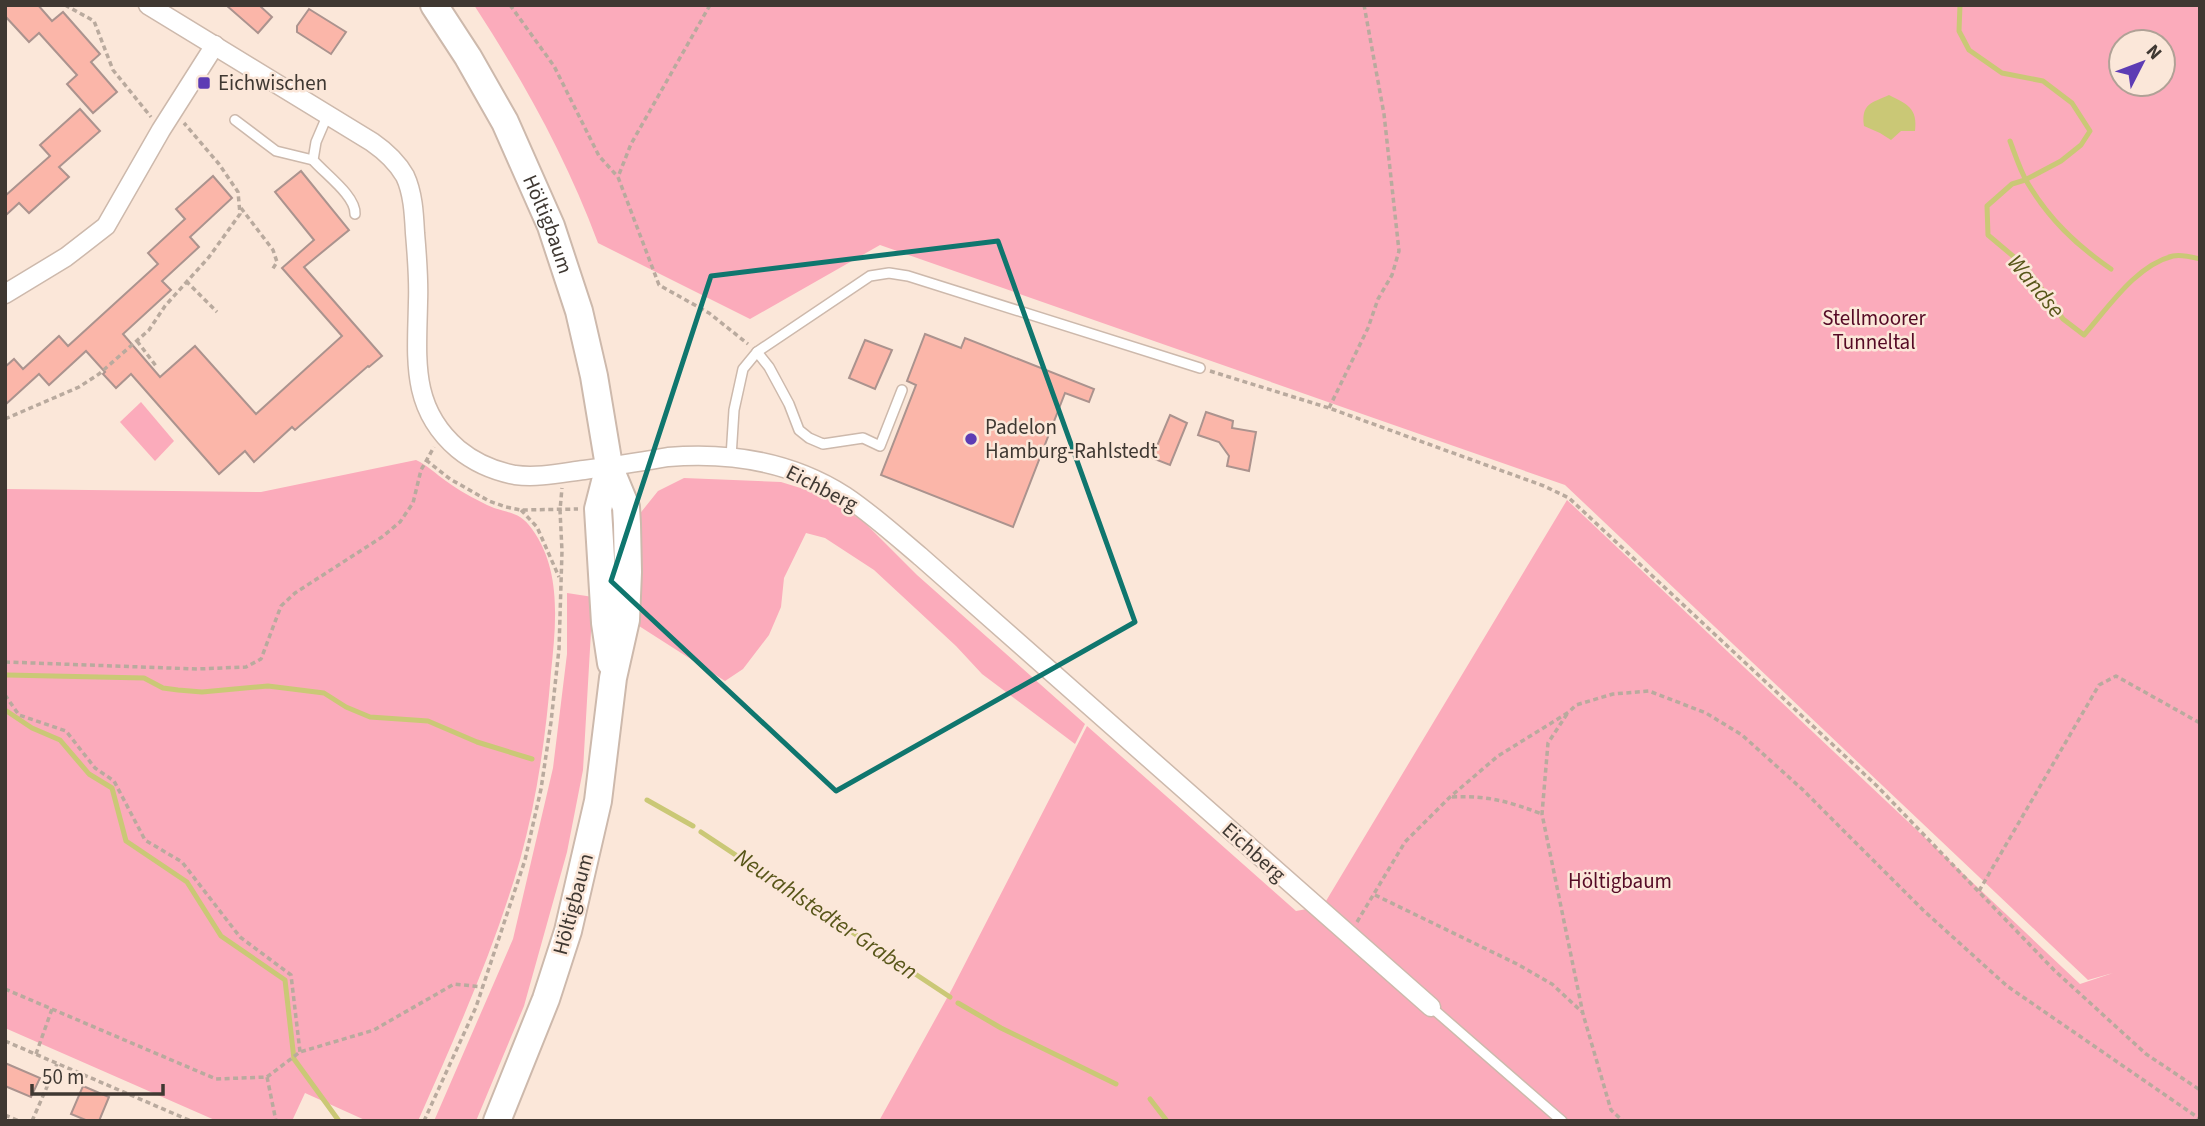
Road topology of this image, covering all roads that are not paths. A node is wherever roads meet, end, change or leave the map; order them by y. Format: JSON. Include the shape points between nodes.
{"nodes":[{"id":1,"x":148,"y":5,"type":"edge"},
{"id":2,"x":434,"y":5,"type":"edge"},
{"id":3,"x":215,"y":45,"type":"junction"},
{"id":4,"x":328,"y":114,"type":"junction"},
{"id":5,"x":235,"y":120,"type":"dead end"},
{"id":6,"x":313,"y":160,"type":"junction"},
{"id":7,"x":355,"y":214,"type":"dead end"},
{"id":8,"x":5,"y":294,"type":"edge"},
{"id":9,"x":757,"y":352,"type":"junction"},
{"id":10,"x":1200,"y":368,"type":"road end"},
{"id":11,"x":902,"y":390,"type":"dead end"},
{"id":12,"x":731,"y":457,"type":"junction"},
{"id":13,"x":609,"y":466,"type":"junction"},
{"id":14,"x":613,"y":678,"type":"junction"},
{"id":15,"x":1431,"y":1007,"type":"joint"},
{"id":16,"x":497,"y":1121,"type":"edge"},
{"id":17,"x":1562,"y":1121,"type":"edge"}],
"edges":[{"from":1,"to":3,"type":"street","name":"Eichberg"},
{"from":2,"to":13,"type":"main road","name":"Höltigbaum","via":[[505,122],[551,226],[579,311]]},
{"from":3,"to":4,"type":"street","name":"Eichberg"},
{"from":3,"to":8,"type":"street","via":[[106,226]]},
{"from":4,"to":6,"type":"lane"},
{"from":4,"to":13,"type":"street","name":"Eichberg","via":[[391,158],[411,191],[418,373],[422,397],[436,426],[464,454],[488,468],[526,475]]},
{"from":5,"to":6,"type":"lane","via":[[276,151]]},
{"from":6,"to":7,"type":"lane","via":[[350,196]]},
{"from":9,"to":10,"type":"lane","via":[[870,276],[889,273]]},
{"from":9,"to":11,"type":"lane","via":[[789,404],[799,430],[823,444],[863,438],[880,446]]},
{"from":9,"to":12,"type":"lane","via":[[743,369]]},
{"from":12,"to":13,"type":"street","name":"Eichberg","via":[[690,456]]},
{"from":12,"to":15,"type":"street","name":"Eichberg","via":[[778,465],[803,475],[873,517]]},
{"from":13,"to":14,"type":"main road","name":"Höltigbaum","via":[[597,509]]},
{"from":13,"to":14,"type":"main road","name":"Höltigbaum","via":[[626,507],[628,559],[626,620]]},
{"from":14,"to":16,"type":"main road","name":"Höltigbaum","via":[[598,800],[568,931]]},
{"from":15,"to":17,"type":"lane","name":"Eichberg"}]}
